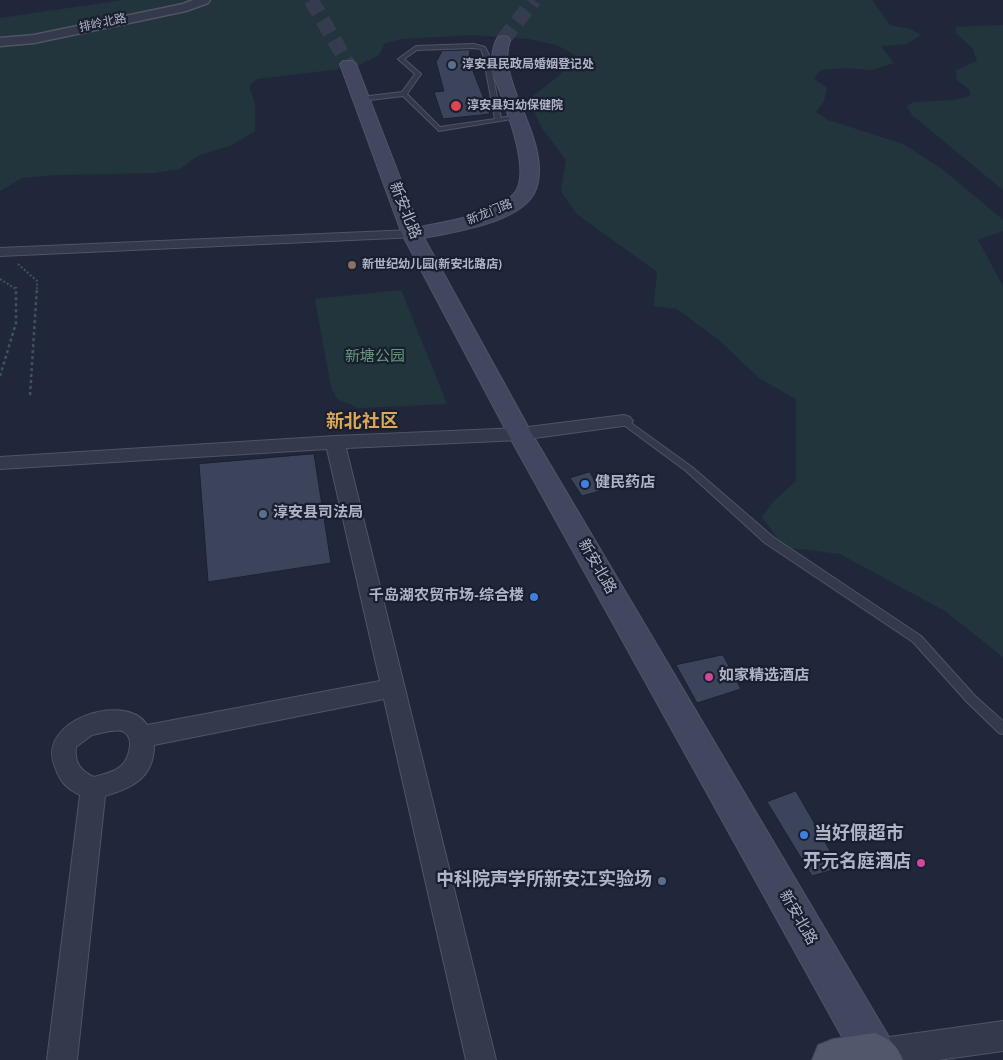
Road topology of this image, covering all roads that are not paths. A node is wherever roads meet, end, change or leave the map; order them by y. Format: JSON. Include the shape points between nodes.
{"nodes":[{"id":1,"x":204,"y":0,"type":"edge"},
{"id":2,"x":502,"y":40,"type":"tunnel mouth"},
{"id":3,"x":0,"y":42,"type":"edge"},
{"id":4,"x":348,"y":64,"type":"tunnel mouth"},
{"id":5,"x":404,"y":94,"type":"junction"},
{"id":6,"x":361,"y":98,"type":"junction"},
{"id":7,"x":516,"y":117,"type":"junction"},
{"id":8,"x":498,"y":120,"type":"junction"},
{"id":9,"x":412,"y":234,"type":"junction"},
{"id":10,"x":0,"y":252,"type":"edge"},
{"id":11,"x":624,"y":421,"type":"joint"},
{"id":12,"x":520,"y":434,"type":"junction"},
{"id":13,"x":335,"y":442,"type":"junction"},
{"id":14,"x":0,"y":463,"type":"edge"},
{"id":15,"x":393,"y":688,"type":"junction"},
{"id":16,"x":1003,"y":730,"type":"edge"},
{"id":17,"x":140,"y":737,"type":"junction"},
{"id":18,"x":93,"y":788,"type":"junction"},
{"id":19,"x":1003,"y":1036,"type":"edge"},
{"id":20,"x":878,"y":1058,"type":"edge"},
{"id":21,"x":62,"y":1060,"type":"edge"},
{"id":22,"x":481,"y":1060,"type":"edge"},
{"id":23,"x":833,"y":1060,"type":"edge"}],
"edges":[{"from":1,"to":3,"type":"street","name":"排岭北路","via":[[186,7],[34,39]]},
{"from":2,"to":7,"type":"main road","name":"新龙门路","via":[[499,50],[501,74]]},
{"from":4,"to":6,"type":"main road","name":"新安北路"},
{"from":5,"to":6,"type":"lane"},
{"from":5,"to":8,"type":"lane","via":[[439,129]]},
{"from":5,"to":8,"type":"lane","via":[[418,74],[401,59],[416,48],[483,48]]},
{"from":6,"to":9,"type":"main road","name":"新安北路"},
{"from":7,"to":8,"type":"lane"},
{"from":7,"to":9,"type":"main road","name":"新龙门路","via":[[528,153],[527,191],[514,205],[495,214]]},
{"from":9,"to":10,"type":"street"},
{"from":9,"to":12,"type":"main road","name":"新安北路"},
{"from":11,"to":12,"type":"street"},
{"from":11,"to":16,"type":"lane","via":[[689,469],[769,540],[917,639]]},
{"from":12,"to":13,"type":"street"},
{"from":12,"to":20,"type":"main road","name":"新安北路"},
{"from":13,"to":14,"type":"street"},
{"from":13,"to":15,"type":"street"},
{"from":15,"to":17,"type":"street"},
{"from":15,"to":22,"type":"street"},
{"from":17,"to":18,"type":"street","via":[[140,757],[130,774]]},
{"from":17,"to":18,"type":"street","via":[[129,722],[95,722],[72,734],[65,748],[67,767],[72,778]]},
{"from":18,"to":21,"type":"street"},
{"from":19,"to":20,"type":"street"},
{"from":20,"to":23,"type":"main road"}]}
